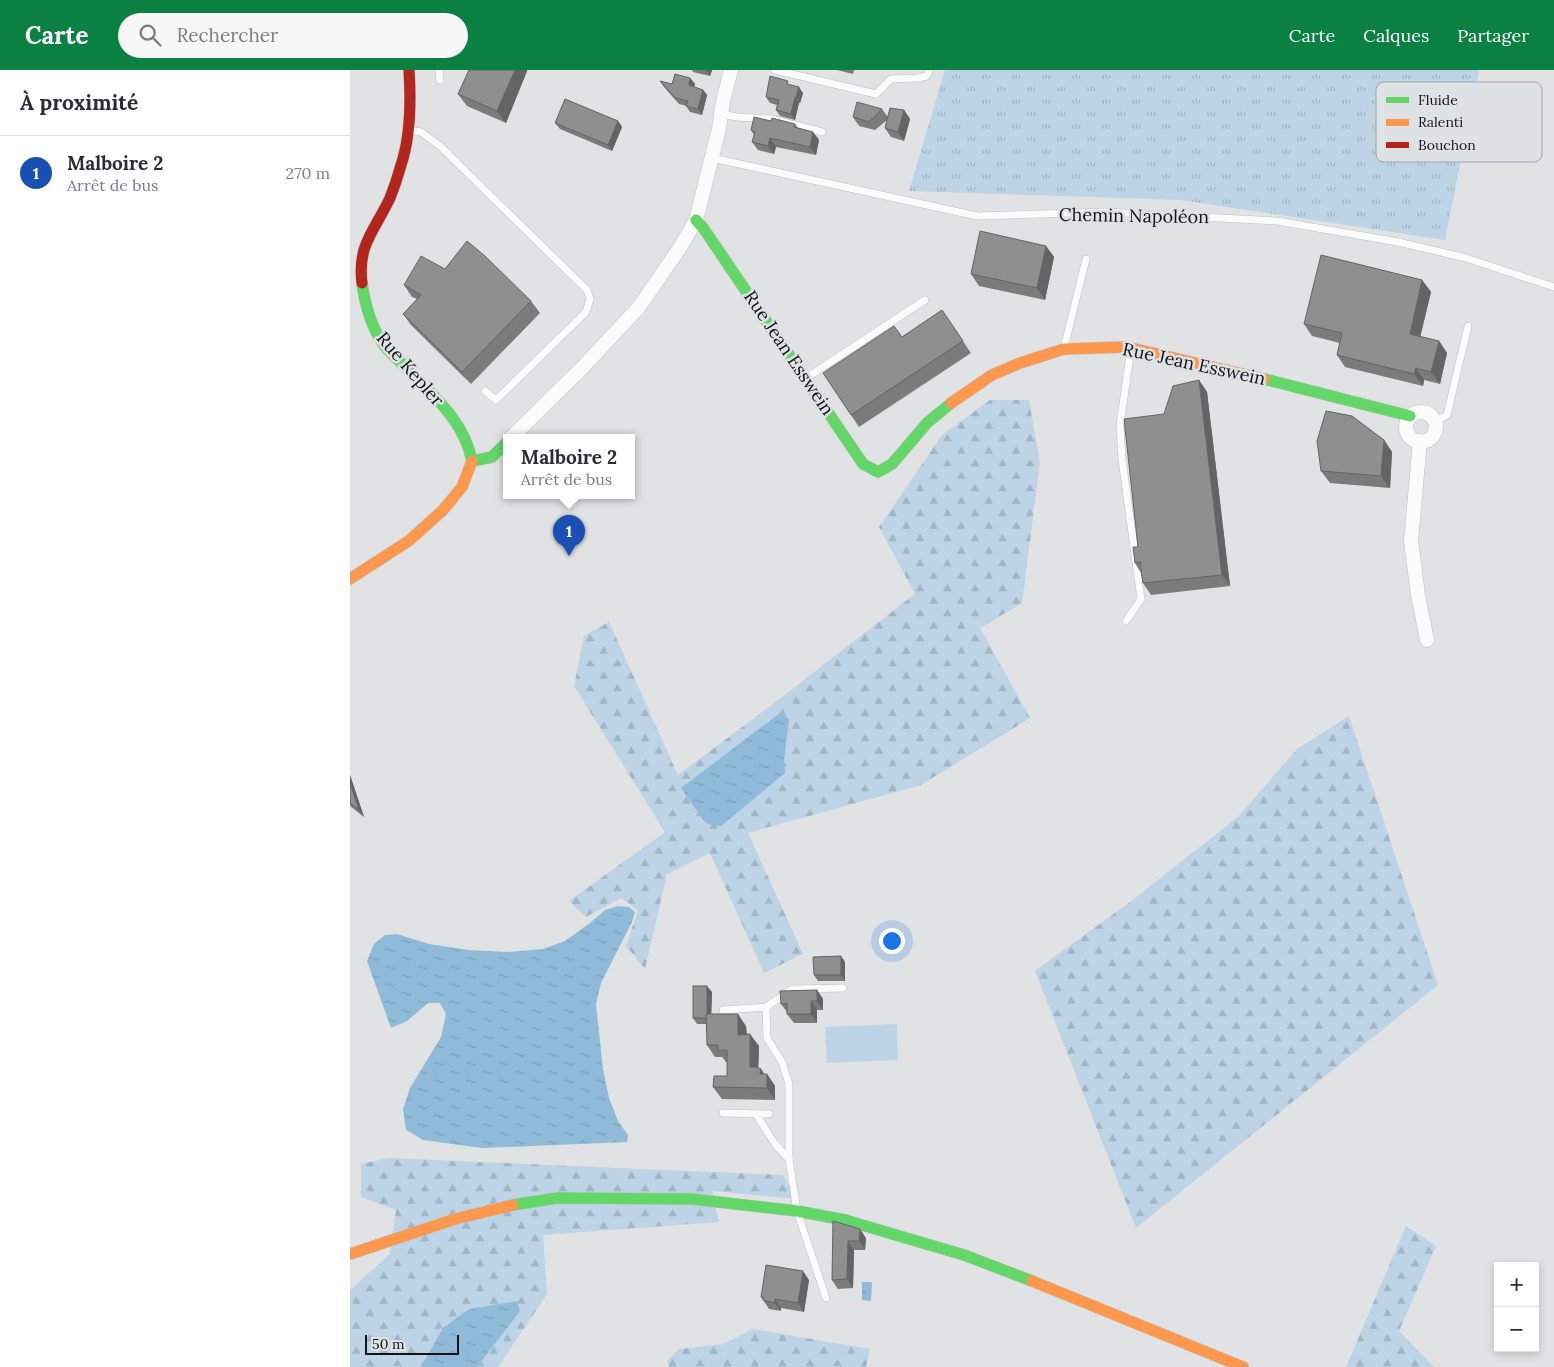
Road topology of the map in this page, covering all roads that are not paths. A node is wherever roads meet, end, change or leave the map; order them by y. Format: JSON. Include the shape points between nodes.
{"nodes":[{"id":1,"x":409,"y":70,"type":"edge"},
{"id":2,"x":439,"y":70,"type":"edge"},
{"id":3,"x":731,"y":70,"type":"edge"},
{"id":4,"x":775,"y":70,"type":"edge"},
{"id":5,"x":929,"y":70,"type":"edge"},
{"id":6,"x":440,"y":80,"type":"dead end"},
{"id":7,"x":721,"y":114,"type":"junction"},
{"id":8,"x":408,"y":130,"type":"junction"},
{"id":9,"x":822,"y":132,"type":"dead end"},
{"id":10,"x":712,"y":158,"type":"junction"},
{"id":11,"x":696,"y":220,"type":"junction"},
{"id":12,"x":1086,"y":259,"type":"dead end"},
{"id":13,"x":1554,"y":287,"type":"edge"},
{"id":14,"x":925,"y":300,"type":"dead end"},
{"id":15,"x":1468,"y":326,"type":"dead end"},
{"id":16,"x":1131,"y":347,"type":"junction"},
{"id":17,"x":1064,"y":348,"type":"junction"},
{"id":18,"x":806,"y":378,"type":"junction"},
{"id":19,"x":485,"y":390,"type":"dead end"},
{"id":20,"x":1410,"y":416,"type":"junction"},
{"id":21,"x":1435,"y":422,"type":"junction"},
{"id":22,"x":515,"y":434,"type":"edge"},
{"id":23,"x":1420,"y":442,"type":"junction"},
{"id":24,"x":503,"y":446,"type":"edge"},
{"id":25,"x":472,"y":461,"type":"junction"},
{"id":26,"x":350,"y":579,"type":"edge"},
{"id":27,"x":1126,"y":621,"type":"dead end"},
{"id":28,"x":1427,"y":640,"type":"dead end"},
{"id":29,"x":843,"y":988,"type":"dead end"},
{"id":30,"x":766,"y":1007,"type":"junction"},
{"id":31,"x":723,"y":1010,"type":"dead end"},
{"id":32,"x":723,"y":1113,"type":"dead end"},
{"id":33,"x":756,"y":1114,"type":"junction"},
{"id":34,"x":769,"y":1114,"type":"dead end"},
{"id":35,"x":789,"y":1158,"type":"junction"},
{"id":36,"x":797,"y":1211,"type":"junction"},
{"id":37,"x":350,"y":1254,"type":"edge"},
{"id":38,"x":826,"y":1298,"type":"dead end"},
{"id":39,"x":1243,"y":1367,"type":"edge"}],
"edges":[{"from":1,"to":8,"type":"street","name":"Rue Kepler"},
{"from":2,"to":6,"type":"lane"},
{"from":3,"to":7,"type":"street"},
{"from":4,"to":5,"type":"lane","via":[[876,94],[891,79],[927,76]]},
{"from":7,"to":9,"type":"lane","via":[[771,119]]},
{"from":7,"to":10,"type":"street"},
{"from":8,"to":19,"type":"lane","via":[[421,132],[440,146],[586,290],[590,299],[586,312],[496,400]]},
{"from":8,"to":25,"type":"street","name":"Rue Kepler","via":[[402,163],[390,197],[367,240],[360,266],[364,298],[373,326],[384,345],[463,430]]},
{"from":10,"to":11,"type":"street"},
{"from":10,"to":13,"type":"lane","name":"Chemin Napoléon","via":[[977,216],[1106,212],[1276,221],[1398,242],[1466,258]]},
{"from":11,"to":18,"type":"street","name":"Rue Jean Esswein"},
{"from":11,"to":22,"type":"street","via":[[639,307]]},
{"from":12,"to":17,"type":"lane"},
{"from":14,"to":18,"type":"lane"},
{"from":15,"to":21,"type":"lane","via":[[1447,415]]},
{"from":16,"to":17,"type":"street","name":"Rue Jean Esswein"},
{"from":16,"to":20,"type":"street","name":"Rue Jean Esswein"},
{"from":16,"to":27,"type":"lane","via":[[1120,425],[1141,599]]},
{"from":17,"to":18,"type":"street","name":"Rue Jean Esswein","via":[[1020,363],[959,396],[927,423],[892,464],[878,472],[863,464]]},
{"from":20,"to":21,"type":"street","via":[[1424,412]]},
{"from":20,"to":23,"type":"street","via":[[1406,425],[1408,435]]},
{"from":21,"to":23,"type":"street","via":[[1433,435]]},
{"from":23,"to":28,"type":"street","via":[[1411,541]]},
{"from":24,"to":25,"type":"street","via":[[492,457]]},
{"from":25,"to":26,"type":"street","via":[[462,487],[442,510],[410,540]]},
{"from":29,"to":30,"type":"lane","via":[[793,989]]},
{"from":30,"to":31,"type":"lane"},
{"from":30,"to":35,"type":"lane","via":[[767,1038],[782,1062],[788,1084]]},
{"from":32,"to":33,"type":"lane"},
{"from":33,"to":34,"type":"lane"},
{"from":33,"to":35,"type":"lane","via":[[774,1144]]},
{"from":35,"to":36,"type":"lane"},
{"from":36,"to":37,"type":"street","via":[[692,1199],[557,1198],[455,1219]]},
{"from":36,"to":38,"type":"lane"},
{"from":36,"to":39,"type":"street","via":[[845,1220],[964,1255]]}]}
